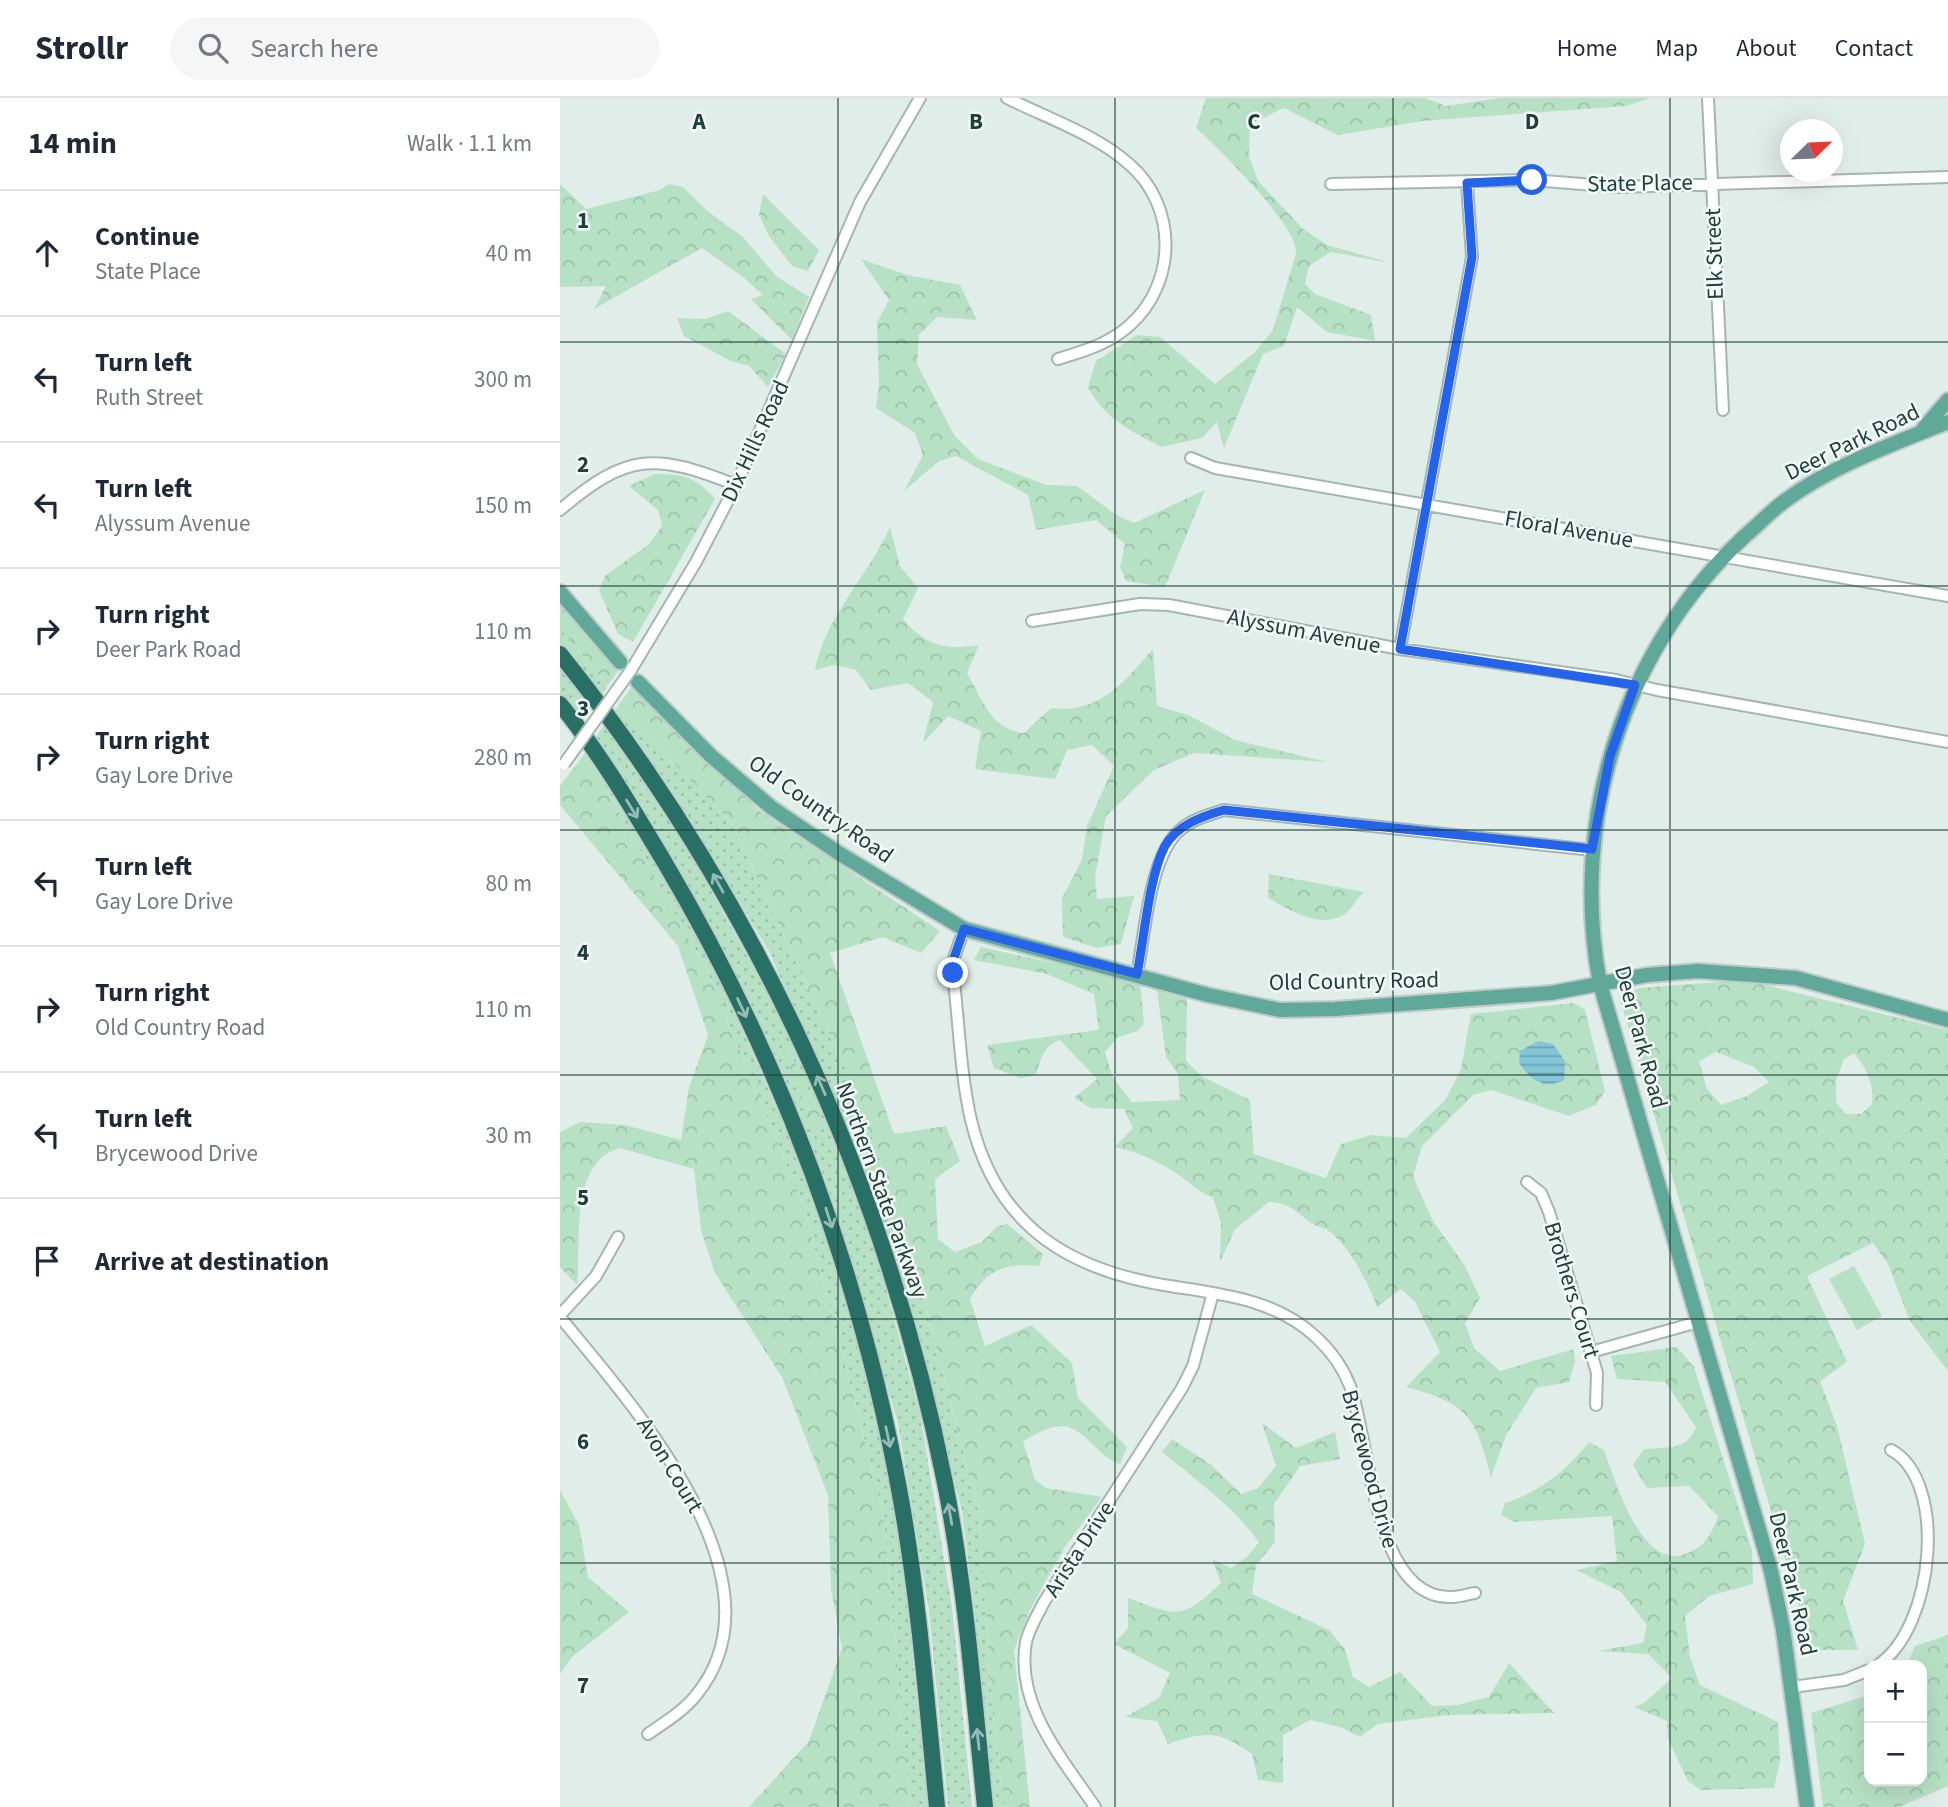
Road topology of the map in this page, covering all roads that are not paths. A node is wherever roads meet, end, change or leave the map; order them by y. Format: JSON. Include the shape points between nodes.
{"nodes":[{"id":1,"x":920,"y":98,"type":"edge"},
{"id":2,"x":1007,"y":98,"type":"edge"},
{"id":3,"x":1708,"y":98,"type":"edge"},
{"id":4,"x":1948,"y":177,"type":"edge"},
{"id":5,"x":1711,"y":182,"type":"junction"},
{"id":6,"x":1467,"y":183,"type":"junction"},
{"id":7,"x":1331,"y":184,"type":"dead end"},
{"id":8,"x":1058,"y":359,"type":"dead end"},
{"id":9,"x":1948,"y":400,"type":"edge"},
{"id":10,"x":1723,"y":410,"type":"dead end"},
{"id":11,"x":1948,"y":422,"type":"edge"},
{"id":12,"x":1920,"y":433,"type":"junction"},
{"id":13,"x":1948,"y":433,"type":"edge"},
{"id":14,"x":1191,"y":458,"type":"dead end"},
{"id":15,"x":736,"y":485,"type":"junction"},
{"id":16,"x":1426,"y":505,"type":"junction"},
{"id":17,"x":560,"y":510,"type":"edge"},
{"id":18,"x":1725,"y":555,"type":"junction"},
{"id":19,"x":560,"y":592,"type":"edge"},
{"id":20,"x":1948,"y":597,"type":"edge"},
{"id":21,"x":1032,"y":621,"type":"dead end"},
{"id":22,"x":1400,"y":649,"type":"junction"},
{"id":23,"x":560,"y":654,"type":"edge"},
{"id":24,"x":620,"y":662,"type":"dead end"},
{"id":25,"x":638,"y":682,"type":"dead end"},
{"id":26,"x":1635,"y":685,"type":"junction"},
{"id":27,"x":560,"y":704,"type":"edge"},
{"id":28,"x":1948,"y":742,"type":"edge"},
{"id":29,"x":562,"y":766,"type":"edge"},
{"id":30,"x":1592,"y":849,"type":"junction"},
{"id":31,"x":964,"y":929,"type":"junction"},
{"id":32,"x":1137,"y":974,"type":"junction"},
{"id":33,"x":1600,"y":984,"type":"junction"},
{"id":34,"x":1948,"y":1020,"type":"edge"},
{"id":35,"x":1527,"y":1182,"type":"dead end"},
{"id":36,"x":618,"y":1237,"type":"dead end"},
{"id":37,"x":1213,"y":1293,"type":"junction"},
{"id":38,"x":560,"y":1316,"type":"edge"},
{"id":39,"x":1698,"y":1322,"type":"junction"},
{"id":40,"x":1591,"y":1352,"type":"junction"},
{"id":41,"x":1596,"y":1405,"type":"dead end"},
{"id":42,"x":1891,"y":1450,"type":"dead end"},
{"id":43,"x":1475,"y":1593,"type":"dead end"},
{"id":44,"x":1883,"y":1660,"type":"edge"},
{"id":45,"x":1864,"y":1672,"type":"edge"},
{"id":46,"x":1792,"y":1687,"type":"junction"},
{"id":47,"x":648,"y":1734,"type":"dead end"},
{"id":48,"x":937,"y":1807,"type":"edge"},
{"id":49,"x":985,"y":1807,"type":"edge"},
{"id":50,"x":1095,"y":1807,"type":"edge"},
{"id":51,"x":1807,"y":1807,"type":"edge"}],
"edges":[{"from":1,"to":15,"type":"street","name":"Dix Hills Road","via":[[860,202]]},
{"from":2,"to":8,"type":"street","via":[[1110,149],[1131,165],[1153,194],[1166,228],[1163,272],[1144,311],[1124,331],[1099,346]]},
{"from":3,"to":5,"type":"street","name":"Elk Street"},
{"from":4,"to":5,"type":"street","name":"State Place"},
{"from":5,"to":6,"type":"street","name":"State Place","via":[[1619,187],[1532,180]]},
{"from":5,"to":10,"type":"street","name":"Elk Street"},
{"from":6,"to":7,"type":"street","name":"State Place"},
{"from":6,"to":16,"type":"street","via":[[1472,257]]},
{"from":9,"to":12,"type":"main road"},
{"from":11,"to":12,"type":"main road","name":"Deer Park Road"},
{"from":12,"to":13,"type":"main road"},
{"from":12,"to":18,"type":"main road","name":"Deer Park Road","via":[[1817,480],[1784,501]]},
{"from":14,"to":16,"type":"street","name":"Floral Avenue","via":[[1215,468]]},
{"from":15,"to":17,"type":"street","via":[[684,466],[641,463],[602,478]]},
{"from":15,"to":29,"type":"street","name":"Dix Hills Road","bridge":true,"via":[[653,635]]},
{"from":16,"to":18,"type":"street","name":"Floral Avenue"},
{"from":16,"to":22,"type":"street"},
{"from":18,"to":20,"type":"street","name":"Floral Avenue"},
{"from":18,"to":26,"type":"main road","name":"Deer Park Road","via":[[1670,623]]},
{"from":19,"to":24,"type":"main road"},
{"from":21,"to":22,"type":"street","name":"Alyssum Avenue","via":[[1140,604],[1169,605]]},
{"from":22,"to":26,"type":"street","name":"Alyssum Avenue"},
{"from":49,"to":23,"type":"highway","name":"Northern State Parkway","one_way":true,"via":[[964,1594],[944,1481],[910,1338],[858,1177],[785,1006],[715,877],[654,778]]},
{"from":25,"to":31,"type":"main road","name":"Old Country Road","via":[[711,756],[772,808]]},
{"from":26,"to":28,"type":"street","name":"Alyssum Avenue"},
{"from":26,"to":30,"type":"main road","name":"Deer Park Road","via":[[1610,756]]},
{"from":27,"to":48,"type":"highway","one_way":true,"via":[[596,751],[709,937],[806,1152],[847,1272],[901,1501]]},
{"from":30,"to":32,"type":"street","via":[[1224,810],[1199,817],[1166,845]]},
{"from":30,"to":33,"type":"main road","name":"Deer Park Road","via":[[1590,892]]},
{"from":31,"to":32,"type":"main road","name":"Old Country Road"},
{"from":31,"to":37,"type":"street","name":"Brycewood Drive","via":[[953,973],[968,1101],[981,1152],[1004,1197],[1042,1238],[1103,1272],[1136,1282]]},
{"from":32,"to":33,"type":"main road","name":"Old Country Road","via":[[1280,1010],[1468,1000]]},
{"from":33,"to":34,"type":"main road","name":"Old Country Road","via":[[1671,972],[1758,974],[1808,981]]},
{"from":33,"to":39,"type":"main road","name":"Deer Park Road"},
{"from":35,"to":40,"type":"street","name":"Brothers Court","via":[[1541,1193],[1549,1213]]},
{"from":36,"to":38,"type":"street","via":[[596,1276]]},
{"from":37,"to":43,"type":"street","name":"Brycewood Drive","via":[[1274,1308],[1319,1339],[1350,1386],[1394,1558],[1409,1579],[1428,1592],[1448,1598]]},
{"from":37,"to":50,"type":"street","name":"Arista Drive","via":[[1205,1329],[1182,1388],[1044,1602],[1027,1639],[1024,1671],[1033,1706]]},
{"from":38,"to":47,"type":"street","name":"Avon Court","via":[[663,1447],[690,1493],[716,1560],[724,1633],[715,1664],[698,1694]]},
{"from":39,"to":40,"type":"street"},
{"from":39,"to":46,"type":"main road","name":"Deer Park Road","via":[[1771,1571]]},
{"from":40,"to":41,"type":"street","name":"Brothers Court","via":[[1597,1373]]},
{"from":42,"to":44,"type":"street","via":[[1905,1455],[1930,1483],[1939,1541],[1918,1615],[1903,1641]]},
{"from":45,"to":46,"type":"street","via":[[1844,1680]]},
{"from":46,"to":51,"type":"main road","name":"Deer Park Road"}]}
